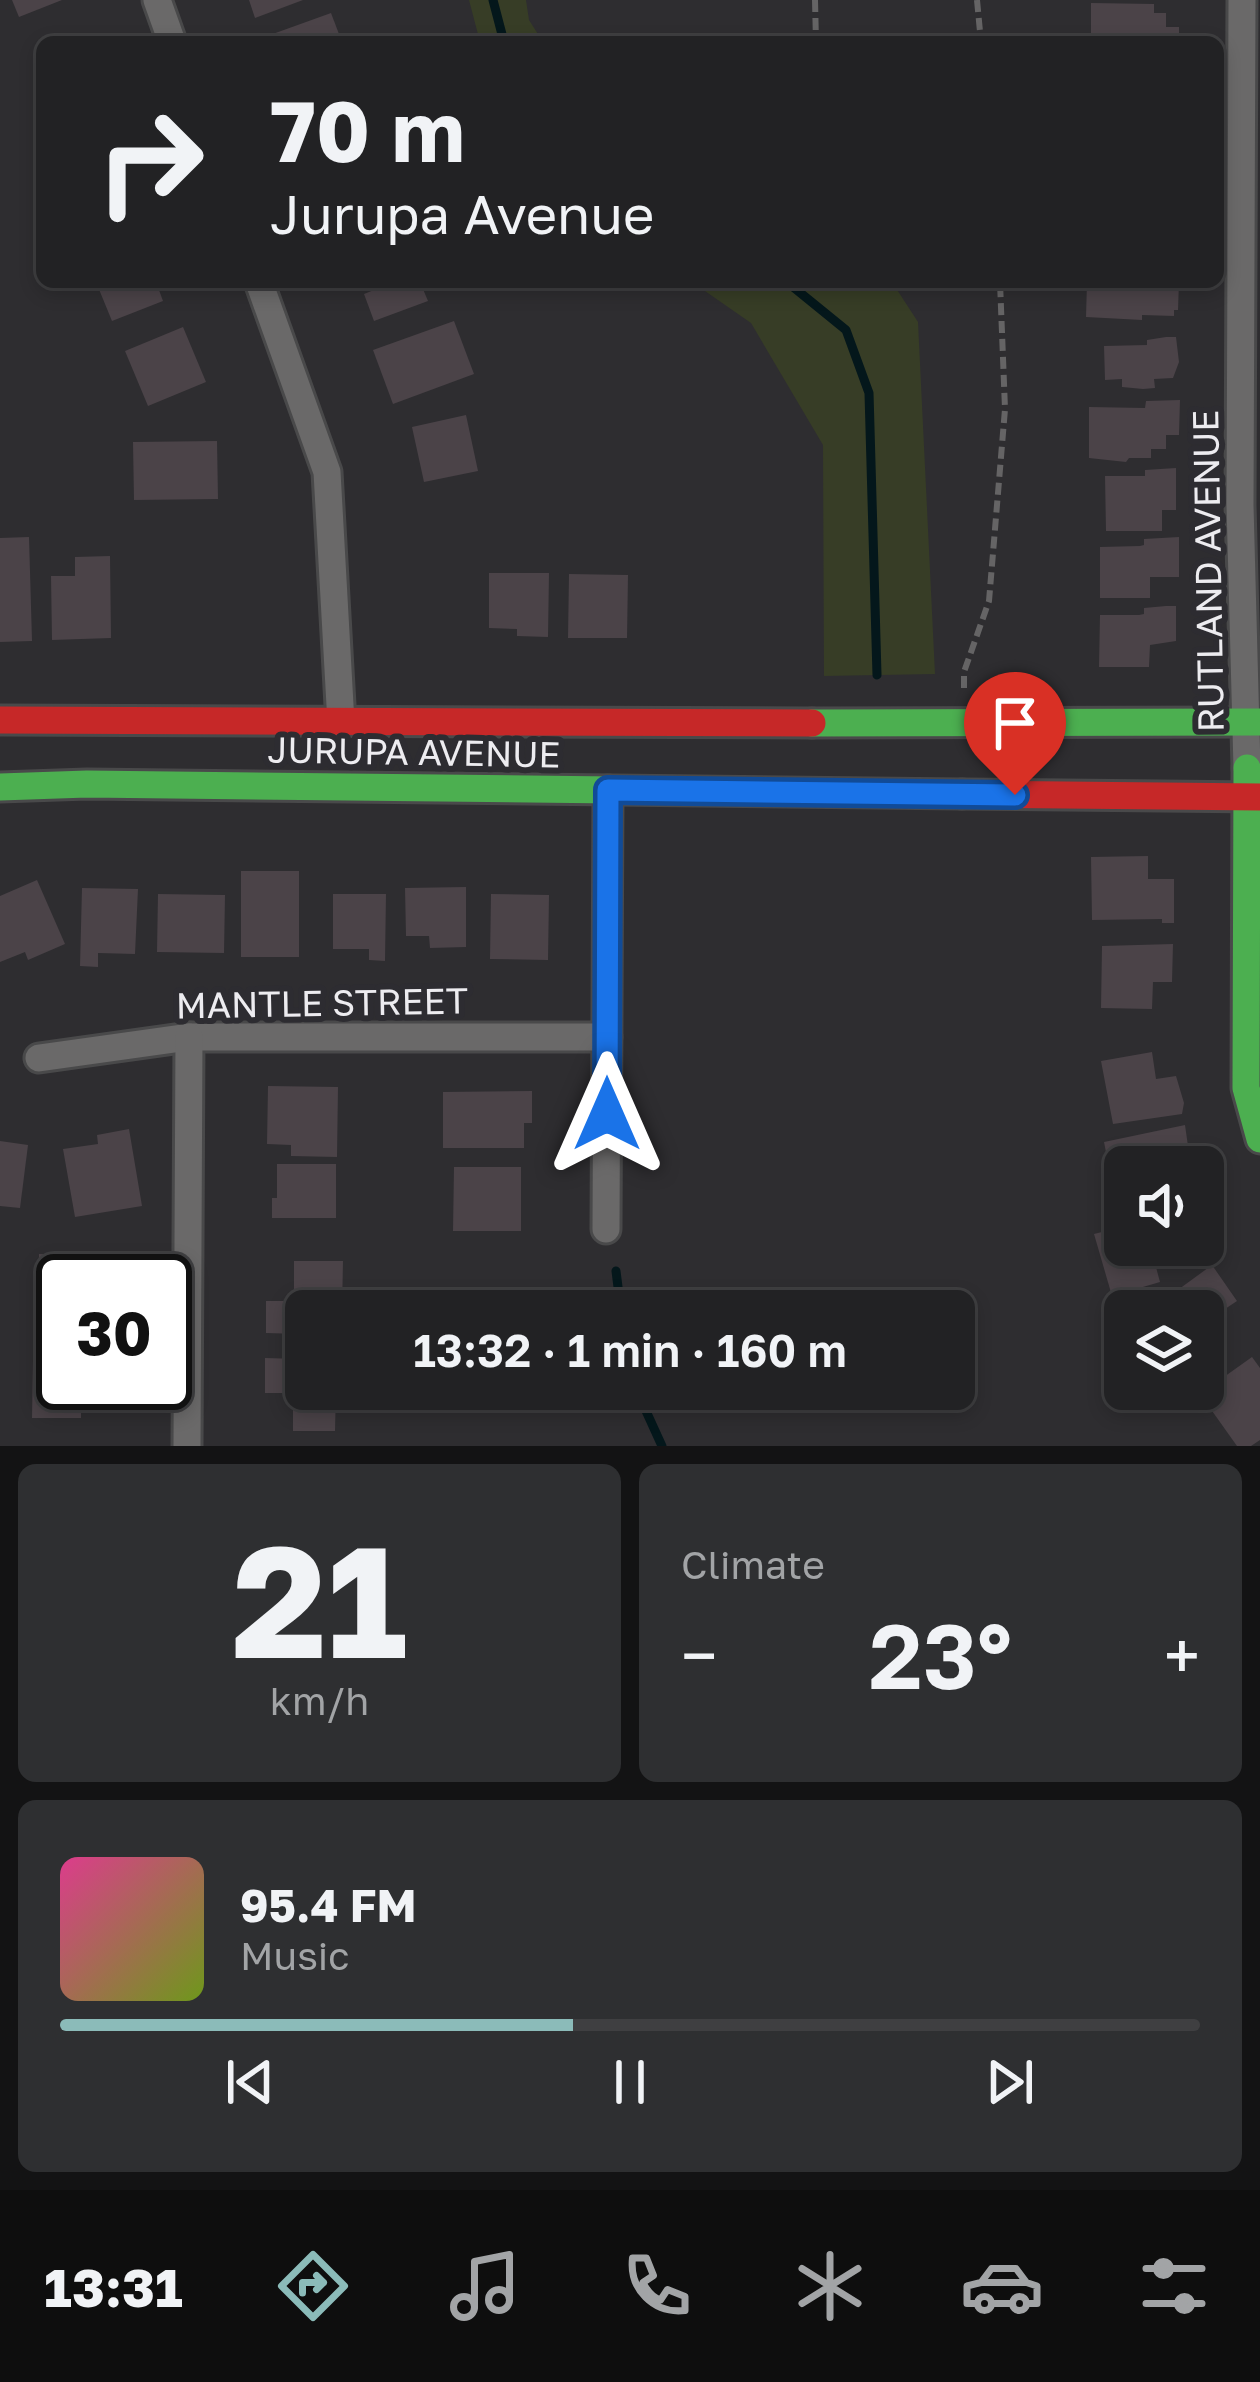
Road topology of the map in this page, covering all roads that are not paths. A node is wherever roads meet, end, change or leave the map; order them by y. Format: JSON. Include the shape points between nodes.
{"nodes":[{"id":1,"x":157,"y":0,"type":"edge"},
{"id":2,"x":1242,"y":0,"type":"edge"},
{"id":3,"x":170,"y":36,"type":"edge"},
{"id":4,"x":261,"y":288,"type":"edge"},
{"id":5,"x":1250,"y":504,"type":"edge"},
{"id":6,"x":0,"y":720,"type":"edge"},
{"id":7,"x":1253,"y":722,"type":"edge"},
{"id":8,"x":341,"y":723,"type":"junction"},
{"id":9,"x":1247,"y":769,"type":"joint"},
{"id":10,"x":0,"y":788,"type":"edge"},
{"id":11,"x":608,"y":790,"type":"junction"},
{"id":12,"x":1254,"y":797,"type":"edge"},
{"id":13,"x":188,"y":1037,"type":"junction"},
{"id":14,"x":607,"y":1037,"type":"junction"},
{"id":15,"x":39,"y":1058,"type":"dead end"},
{"id":16,"x":1260,"y":1138,"type":"edge"},
{"id":17,"x":606,"y":1229,"type":"dead end"},
{"id":18,"x":188,"y":1446,"type":"edge"}],
"edges":[{"from":1,"to":3,"type":"street"},
{"from":2,"to":5,"type":"street","name":"RUTLAND AVENUE"},
{"from":4,"to":8,"type":"street","via":[[328,472]]},
{"from":5,"to":7,"type":"street","name":"RUTLAND AVENUE"},
{"from":6,"to":8,"type":"main road","name":"JURUPA AVENUE"},
{"from":7,"to":8,"type":"main road","name":"JURUPA AVENUE"},
{"from":7,"to":9,"type":"street","name":"RUTLAND AVENUE"},
{"from":9,"to":12,"type":"main road","name":"RUTLAND AVENUE"},
{"from":10,"to":11,"type":"main road","name":"JURUPA AVENUE"},
{"from":11,"to":12,"type":"main road","name":"JURUPA AVENUE"},
{"from":11,"to":14,"type":"street"},
{"from":12,"to":16,"type":"main road","name":"RUTLAND AVENUE","via":[[1246,1088]]},
{"from":13,"to":14,"type":"street","name":"MANTLE STREET"},
{"from":13,"to":15,"type":"street","name":"MANTLE STREET"},
{"from":13,"to":18,"type":"street"},
{"from":14,"to":17,"type":"street"}]}
